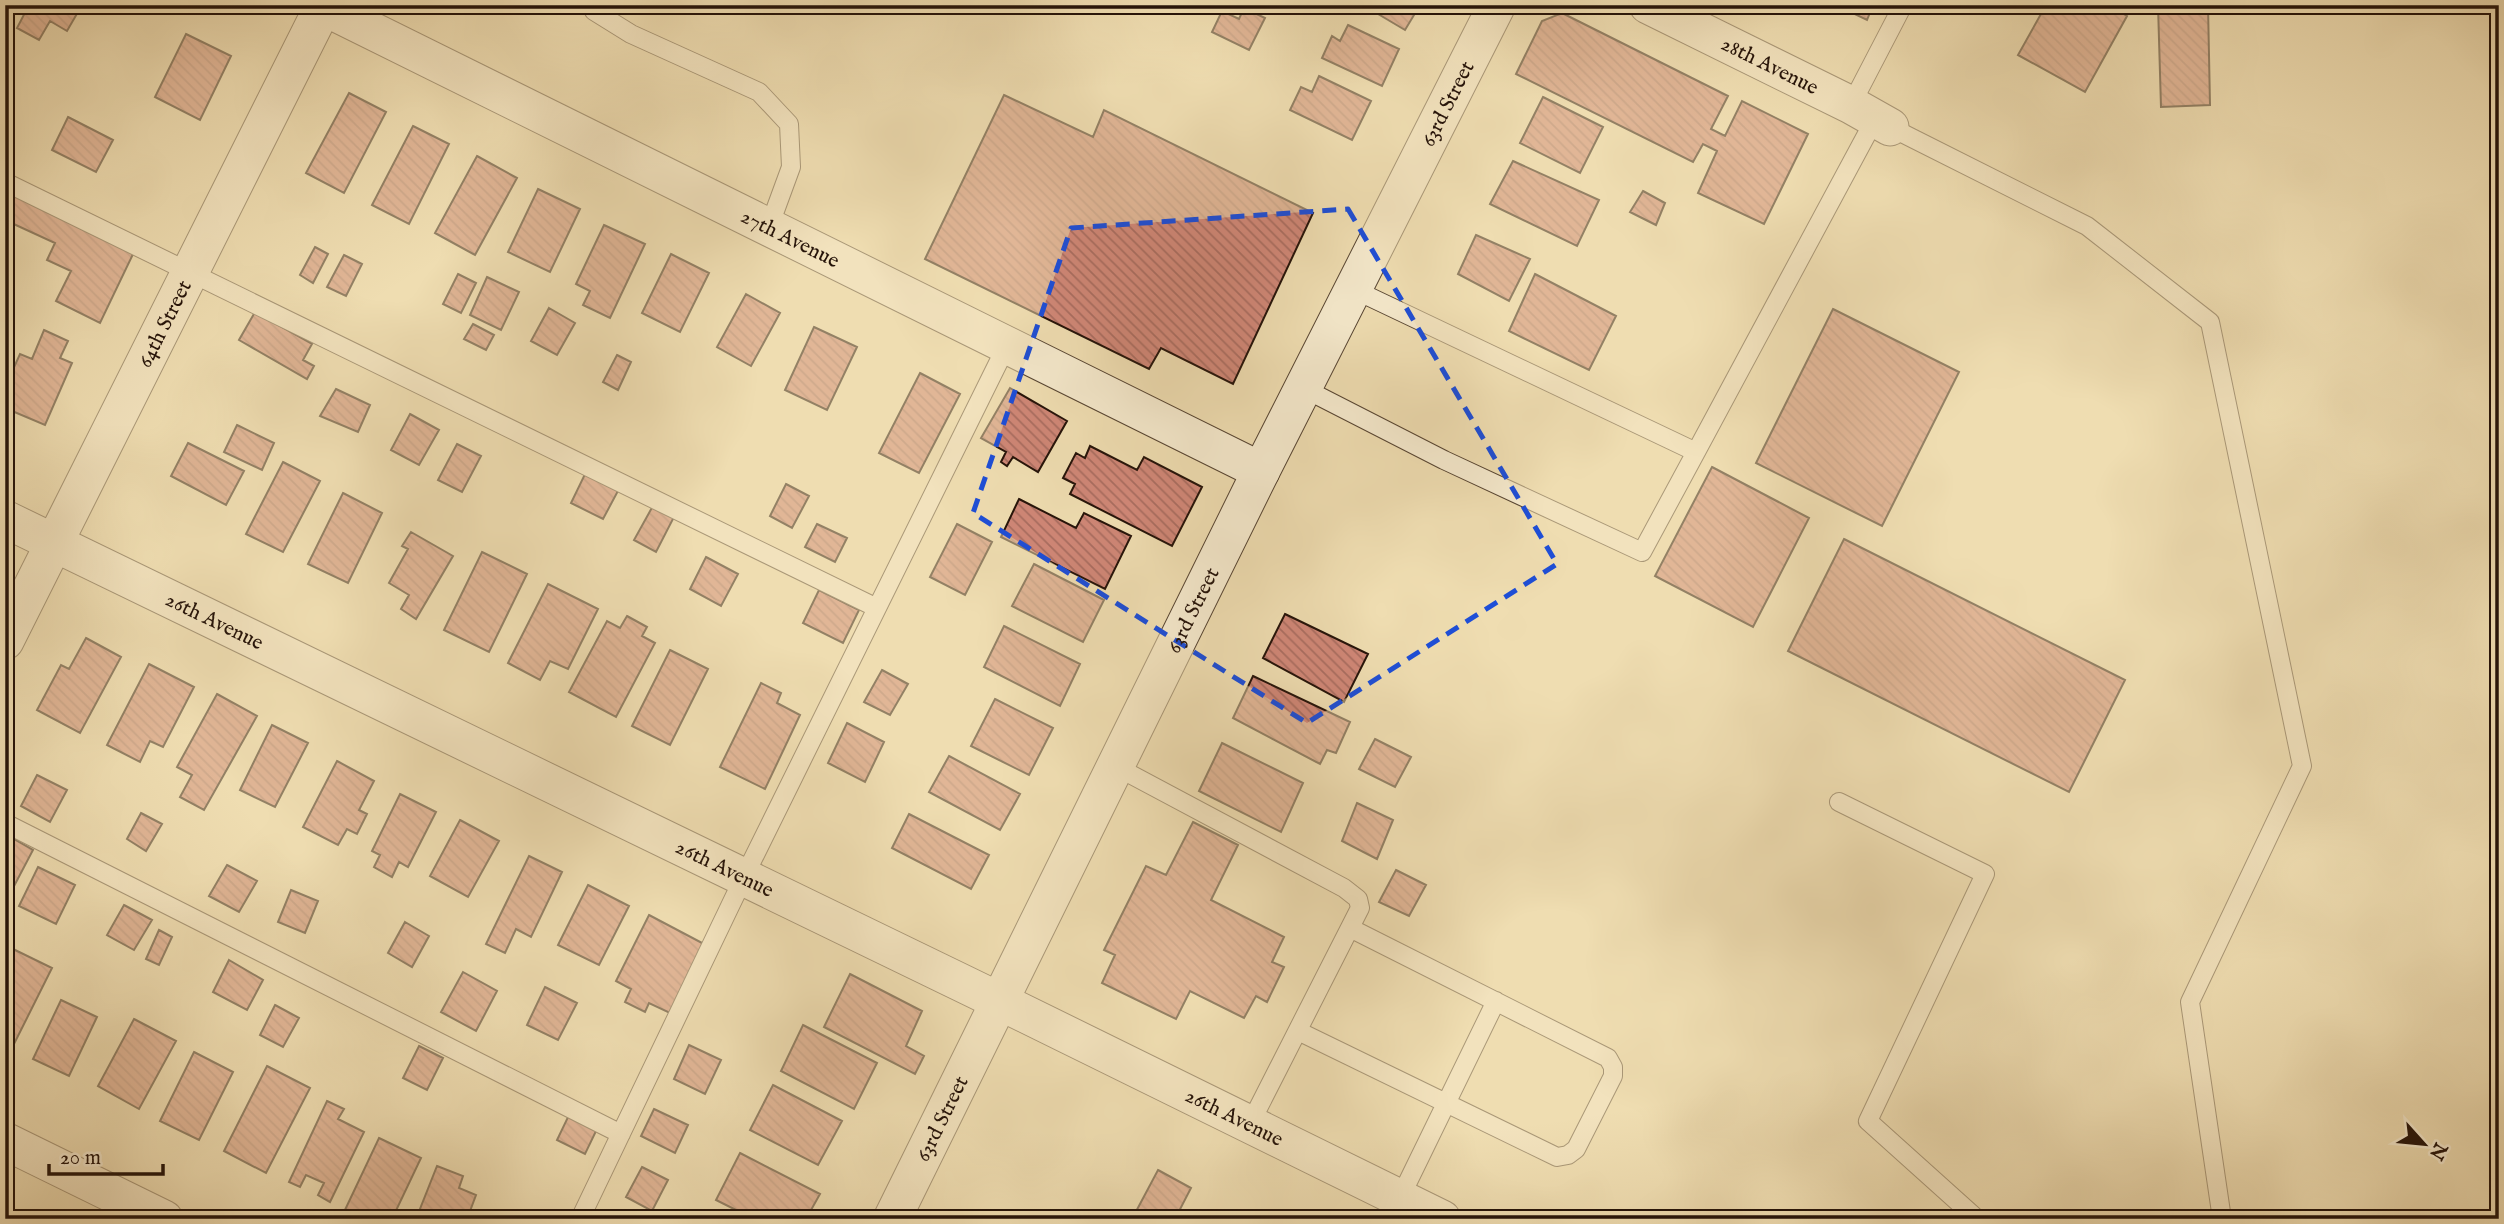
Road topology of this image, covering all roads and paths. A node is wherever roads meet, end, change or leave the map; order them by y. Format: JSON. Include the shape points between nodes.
{"nodes":[{"id":1,"x":1497,"y":5,"type":"edge"},
{"id":2,"x":1648,"y":5,"type":"edge"},
{"id":3,"x":1903,"y":5,"type":"edge"},
{"id":4,"x":323,"y":6,"type":"edge"},
{"id":5,"x":590,"y":7,"type":"edge"},
{"id":6,"x":1872,"y":117,"type":"junction"},
{"id":7,"x":5,"y":182,"type":"edge"},
{"id":8,"x":769,"y":227,"type":"junction"},
{"id":9,"x":190,"y":274,"type":"junction"},
{"id":10,"x":1353,"y":289,"type":"junction"},
{"id":11,"x":1007,"y":345,"type":"junction"},
{"id":12,"x":1303,"y":388,"type":"junction"},
{"id":13,"x":1696,"y":453,"type":"junction"},
{"id":14,"x":1261,"y":471,"type":"junction"},
{"id":15,"x":5,"y":519,"type":"edge"},
{"id":16,"x":55,"y":544,"type":"junction"},
{"id":17,"x":877,"y":608,"type":"junction"},
{"id":18,"x":5,"y":641,"type":"edge"},
{"id":19,"x":1115,"y":766,"type":"junction"},
{"id":20,"x":1839,"y":802,"type":"dead end"},
{"id":21,"x":5,"y":823,"type":"edge"},
{"id":22,"x":744,"y":877,"type":"junction"},
{"id":23,"x":1350,"y":928,"type":"junction"},
{"id":24,"x":999,"y":1001,"type":"junction"},
{"id":25,"x":1496,"y":1001,"type":"junction"},
{"id":26,"x":1298,"y":1031,"type":"junction"},
{"id":27,"x":1446,"y":1103,"type":"junction"},
{"id":28,"x":1250,"y":1124,"type":"junction"},
{"id":29,"x":621,"y":1134,"type":"junction"},
{"id":30,"x":5,"y":1141,"type":"edge"},
{"id":31,"x":1400,"y":1198,"type":"junction"},
{"id":32,"x":164,"y":1219,"type":"edge"},
{"id":33,"x":580,"y":1219,"type":"edge"},
{"id":34,"x":892,"y":1219,"type":"edge"},
{"id":35,"x":1443,"y":1219,"type":"edge"},
{"id":36,"x":1977,"y":1219,"type":"edge"},
{"id":37,"x":2222,"y":1219,"type":"edge"}],
"edges":[{"from":1,"to":10,"type":"street","name":"63rd Street"},
{"from":2,"to":6,"type":"street","name":"28th Avenue"},
{"from":3,"to":6,"type":"lane"},
{"from":4,"to":8,"type":"street","name":"27th Avenue"},
{"from":4,"to":9,"type":"street","name":"64th Street"},
{"from":5,"to":8,"type":"lane","via":[[631,34],[760,92],[789,124],[791,167]]},
{"from":6,"to":13,"type":"lane"},
{"from":6,"to":37,"type":"lane","via":[[2087,226],[2210,322],[2302,766],[2190,1002]]},
{"from":7,"to":9,"type":"lane"},
{"from":8,"to":11,"type":"street","name":"27th Avenue"},
{"from":9,"to":16,"type":"street","name":"64th Street"},
{"from":9,"to":17,"type":"lane"},
{"from":10,"to":12,"type":"street","name":"63rd Street"},
{"from":10,"to":13,"type":"lane"},
{"from":11,"to":14,"type":"street","name":"27th Avenue"},
{"from":11,"to":17,"type":"lane"},
{"from":12,"to":13,"type":"lane","via":[[1642,552]]},
{"from":12,"to":14,"type":"street","name":"63rd Street"},
{"from":14,"to":19,"type":"street","name":"63rd Street"},
{"from":15,"to":16,"type":"street","name":"26th Avenue"},
{"from":16,"to":18,"type":"street","name":"64th Street"},
{"from":16,"to":22,"type":"street","name":"26th Avenue"},
{"from":17,"to":22,"type":"lane"},
{"from":19,"to":23,"type":"lane","via":[[1344,888],[1358,899],[1360,908]]},
{"from":19,"to":24,"type":"street","name":"63rd Street"},
{"from":20,"to":36,"type":"lane","via":[[1985,874],[1868,1121]]},
{"from":21,"to":29,"type":"lane"},
{"from":22,"to":24,"type":"street","name":"26th Avenue"},
{"from":22,"to":29,"type":"lane"},
{"from":23,"to":25,"type":"lane"},
{"from":23,"to":26,"type":"lane"},
{"from":24,"to":28,"type":"street","name":"26th Avenue"},
{"from":24,"to":34,"type":"street","name":"63rd Street"},
{"from":25,"to":27,"type":"lane"},
{"from":25,"to":27,"type":"lane","via":[[1608,1058],[1613,1076],[1576,1149],[1558,1157]]},
{"from":26,"to":27,"type":"lane"},
{"from":26,"to":28,"type":"lane"},
{"from":27,"to":31,"type":"lane"},
{"from":28,"to":31,"type":"street","name":"26th Avenue"},
{"from":29,"to":33,"type":"lane"},
{"from":30,"to":32,"type":"street"},
{"from":31,"to":35,"type":"street","name":"26th Avenue"}]}
